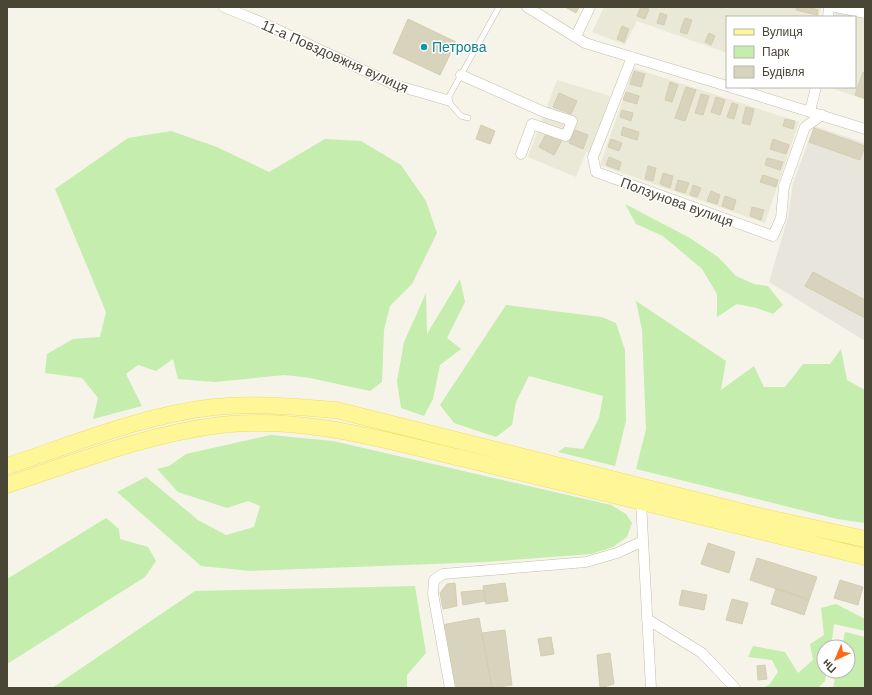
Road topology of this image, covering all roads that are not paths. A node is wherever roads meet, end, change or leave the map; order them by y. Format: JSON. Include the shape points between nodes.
{"nodes":[{"id":1,"x":224,"y":7,"type":"edge"},
{"id":2,"x":499,"y":7,"type":"edge"},
{"id":3,"x":527,"y":7,"type":"edge"},
{"id":4,"x":590,"y":7,"type":"edge"},
{"id":5,"x":836,"y":7,"type":"edge"},
{"id":6,"x":865,"y":12,"type":"edge"},
{"id":7,"x":576,"y":36,"type":"junction"},
{"id":8,"x":632,"y":57,"type":"junction"},
{"id":9,"x":461,"y":75,"type":"junction"},
{"id":10,"x":726,"y":86,"type":"edge"},
{"id":11,"x":733,"y":88,"type":"edge"},
{"id":12,"x":816,"y":88,"type":"edge"},
{"id":13,"x":448,"y":100,"type":"junction"},
{"id":14,"x":810,"y":111,"type":"junction"},
{"id":15,"x":822,"y":115,"type":"junction"},
{"id":16,"x":468,"y":118,"type":"dead end"},
{"id":17,"x":865,"y":129,"type":"edge"},
{"id":18,"x":521,"y":154,"type":"dead end"},
{"id":19,"x":7,"y":466,"type":"edge"},
{"id":20,"x":7,"y":485,"type":"edge"},
{"id":21,"x":641,"y":502,"type":"junction"},
{"id":22,"x":865,"y":539,"type":"edge"},
{"id":23,"x":643,"y":541,"type":"junction"},
{"id":24,"x":865,"y":557,"type":"edge"},
{"id":25,"x":647,"y":619,"type":"junction"},
{"id":26,"x":450,"y":688,"type":"edge"},
{"id":27,"x":651,"y":688,"type":"edge"},
{"id":28,"x":734,"y":688,"type":"edge"}],
"edges":[{"from":1,"to":13,"type":"street","name":"11-а Повздовжня вулиця","via":[[395,86]]},
{"from":2,"to":9,"type":"lane"},
{"from":3,"to":7,"type":"street"},
{"from":4,"to":7,"type":"street"},
{"from":5,"to":6,"type":"street"},
{"from":7,"to":8,"type":"street","via":[[585,43]]},
{"from":8,"to":10,"type":"street"},
{"from":8,"to":15,"type":"street","name":"Ползунова вулиця","via":[[593,157],[596,172],[773,236],[781,218],[784,186],[805,127]]},
{"from":9,"to":13,"type":"lane"},
{"from":9,"to":18,"type":"street","via":[[544,112],[572,121],[566,136],[532,124]]},
{"from":11,"to":14,"type":"street"},
{"from":12,"to":14,"type":"street"},
{"from":13,"to":16,"type":"lane","via":[[461,116]]},
{"from":14,"to":15,"type":"street"},
{"from":15,"to":17,"type":"street"},
{"from":19,"to":22,"type":"main road","via":[[117,429],[214,407],[264,405],[336,410],[759,516]]},
{"from":20,"to":21,"type":"main road","via":[[144,440],[221,425],[271,423],[328,427]]},
{"from":21,"to":23,"type":"street"},
{"from":21,"to":24,"type":"main road"},
{"from":23,"to":25,"type":"street"},
{"from":23,"to":26,"type":"street","via":[[617,553],[586,562],[443,574],[434,580],[433,594]]},
{"from":25,"to":27,"type":"street"},
{"from":25,"to":28,"type":"street","via":[[702,653]]}]}
